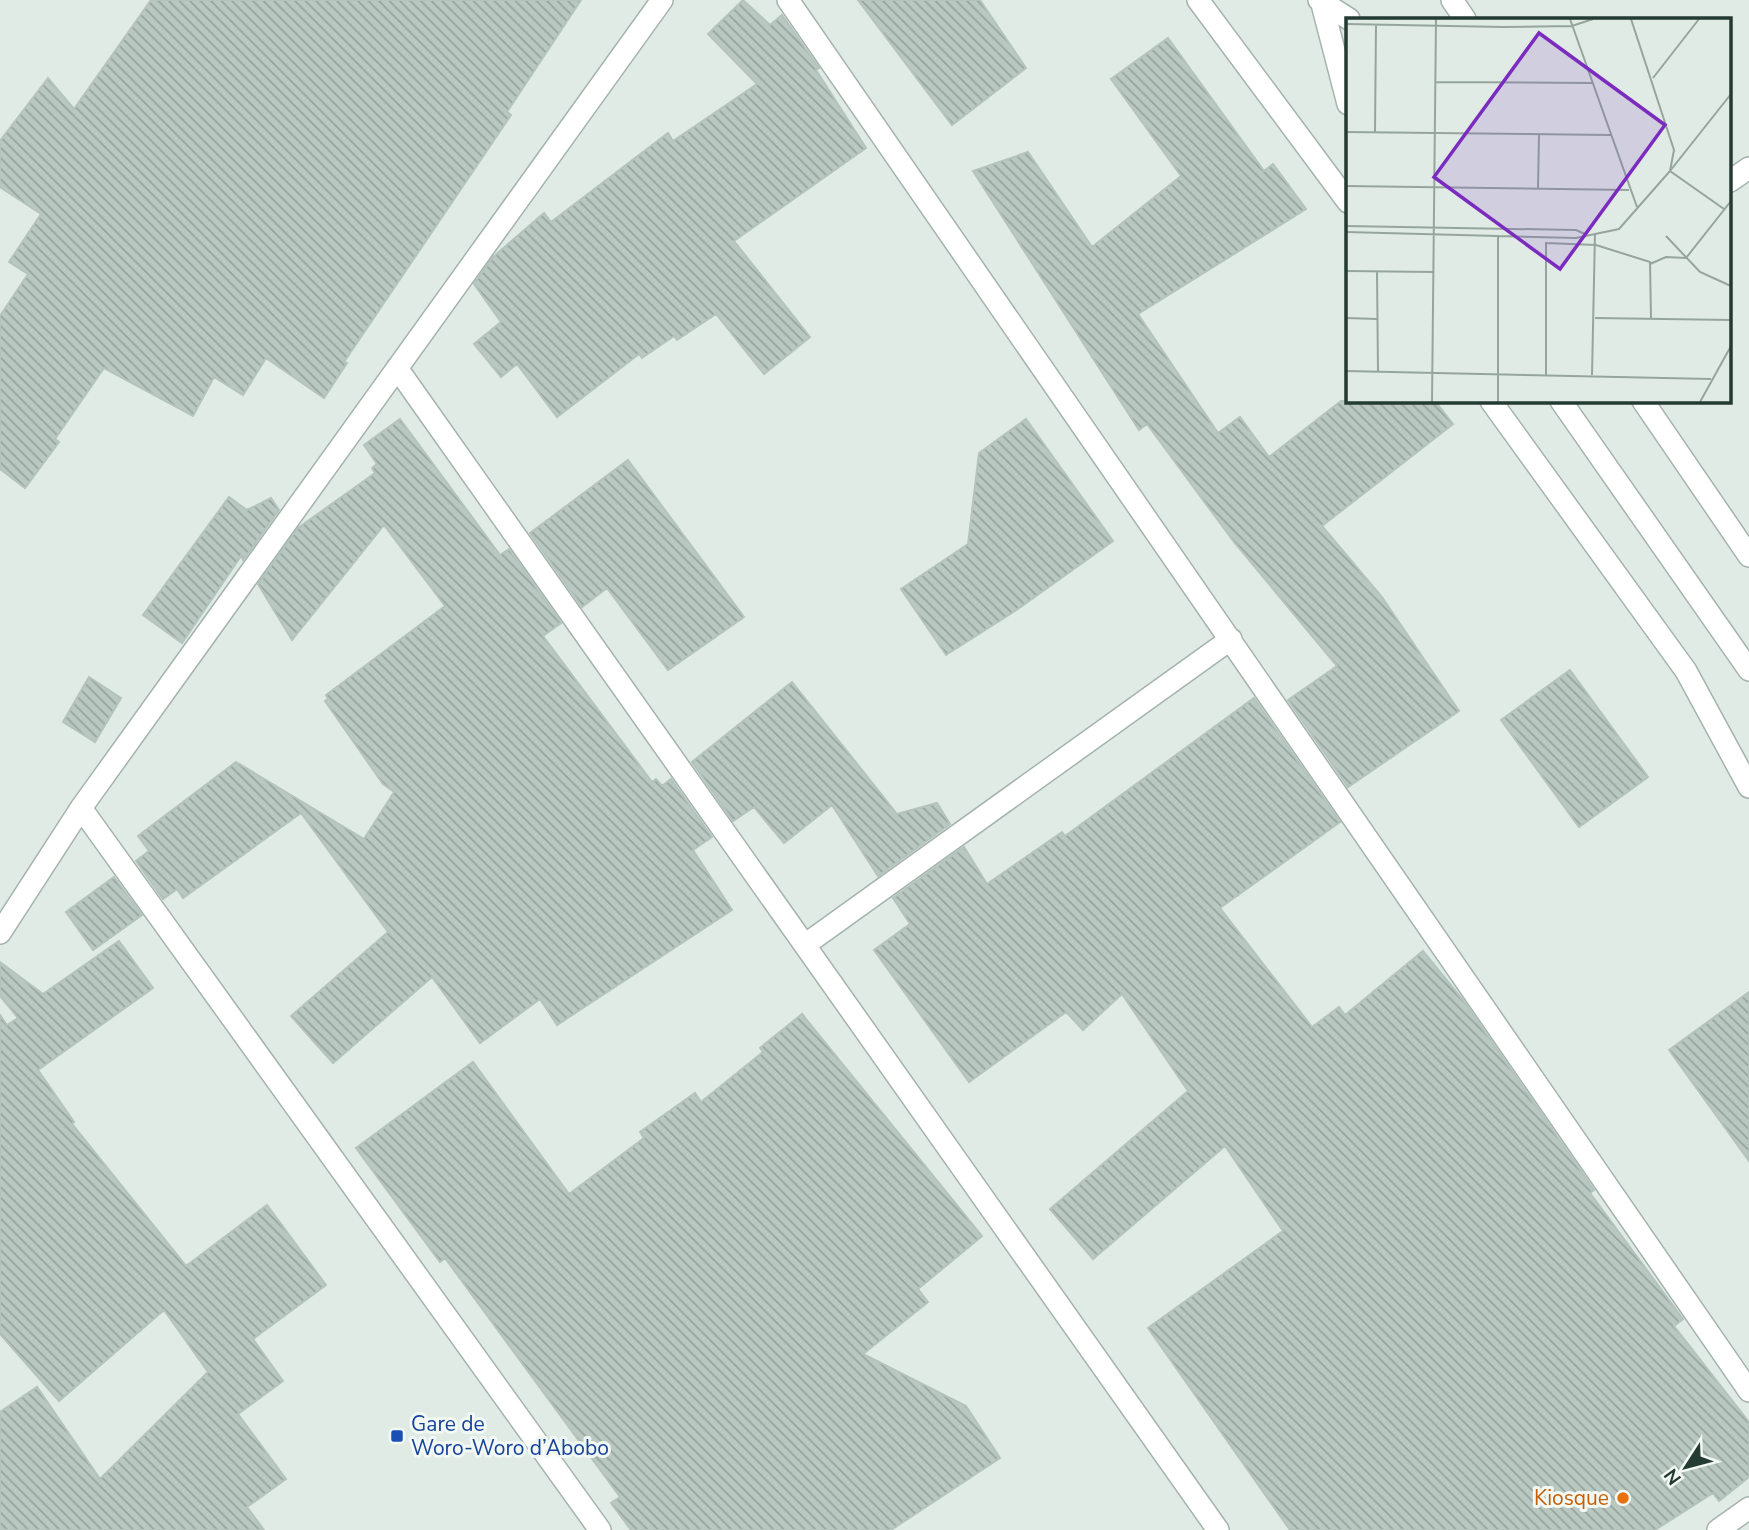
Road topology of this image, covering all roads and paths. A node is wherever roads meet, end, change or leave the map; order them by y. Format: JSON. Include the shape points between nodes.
{"nodes":[{"id":1,"x":662,"y":0,"type":"edge"},
{"id":2,"x":788,"y":0,"type":"edge"},
{"id":3,"x":1198,"y":0,"type":"edge"},
{"id":4,"x":1452,"y":0,"type":"edge"},
{"id":5,"x":1320,"y":2,"type":"edge"},
{"id":6,"x":1347,"y":18,"type":"edge"},
{"id":7,"x":1464,"y":18,"type":"edge"},
{"id":8,"x":1346,"y":97,"type":"edge"},
{"id":9,"x":1749,"y":167,"type":"edge"},
{"id":10,"x":1732,"y":180,"type":"edge"},
{"id":11,"x":1346,"y":199,"type":"edge"},
{"id":12,"x":397,"y":368,"type":"junction"},
{"id":13,"x":1492,"y":402,"type":"edge"},
{"id":14,"x":1562,"y":402,"type":"edge"},
{"id":15,"x":1644,"y":402,"type":"edge"},
{"id":16,"x":1749,"y":556,"type":"edge"},
{"id":17,"x":1231,"y":639,"type":"junction"},
{"id":18,"x":1749,"y":670,"type":"edge"},
{"id":19,"x":1749,"y":787,"type":"edge"},
{"id":20,"x":81,"y":808,"type":"junction"},
{"id":21,"x":0,"y":933,"type":"edge"},
{"id":22,"x":806,"y":944,"type":"junction"},
{"id":23,"x":1749,"y":1391,"type":"edge"},
{"id":24,"x":1749,"y":1508,"type":"edge"},
{"id":25,"x":600,"y":1530,"type":"edge"},
{"id":26,"x":1217,"y":1530,"type":"edge"},
{"id":27,"x":1718,"y":1530,"type":"edge"}],
"edges":[{"from":1,"to":12,"type":"street"},
{"from":2,"to":17,"type":"street"},
{"from":3,"to":11,"type":"street"},
{"from":4,"to":7,"type":"street"},
{"from":5,"to":6,"type":"street"},
{"from":5,"to":8,"type":"street"},
{"from":9,"to":10,"type":"street"},
{"from":12,"to":20,"type":"street"},
{"from":12,"to":22,"type":"street"},
{"from":13,"to":19,"type":"street","via":[[1686,671]]},
{"from":14,"to":18,"type":"street"},
{"from":15,"to":16,"type":"street"},
{"from":17,"to":22,"type":"street"},
{"from":17,"to":23,"type":"street"},
{"from":20,"to":21,"type":"street"},
{"from":20,"to":25,"type":"street"},
{"from":22,"to":26,"type":"street"},
{"from":24,"to":27,"type":"street"}]}
